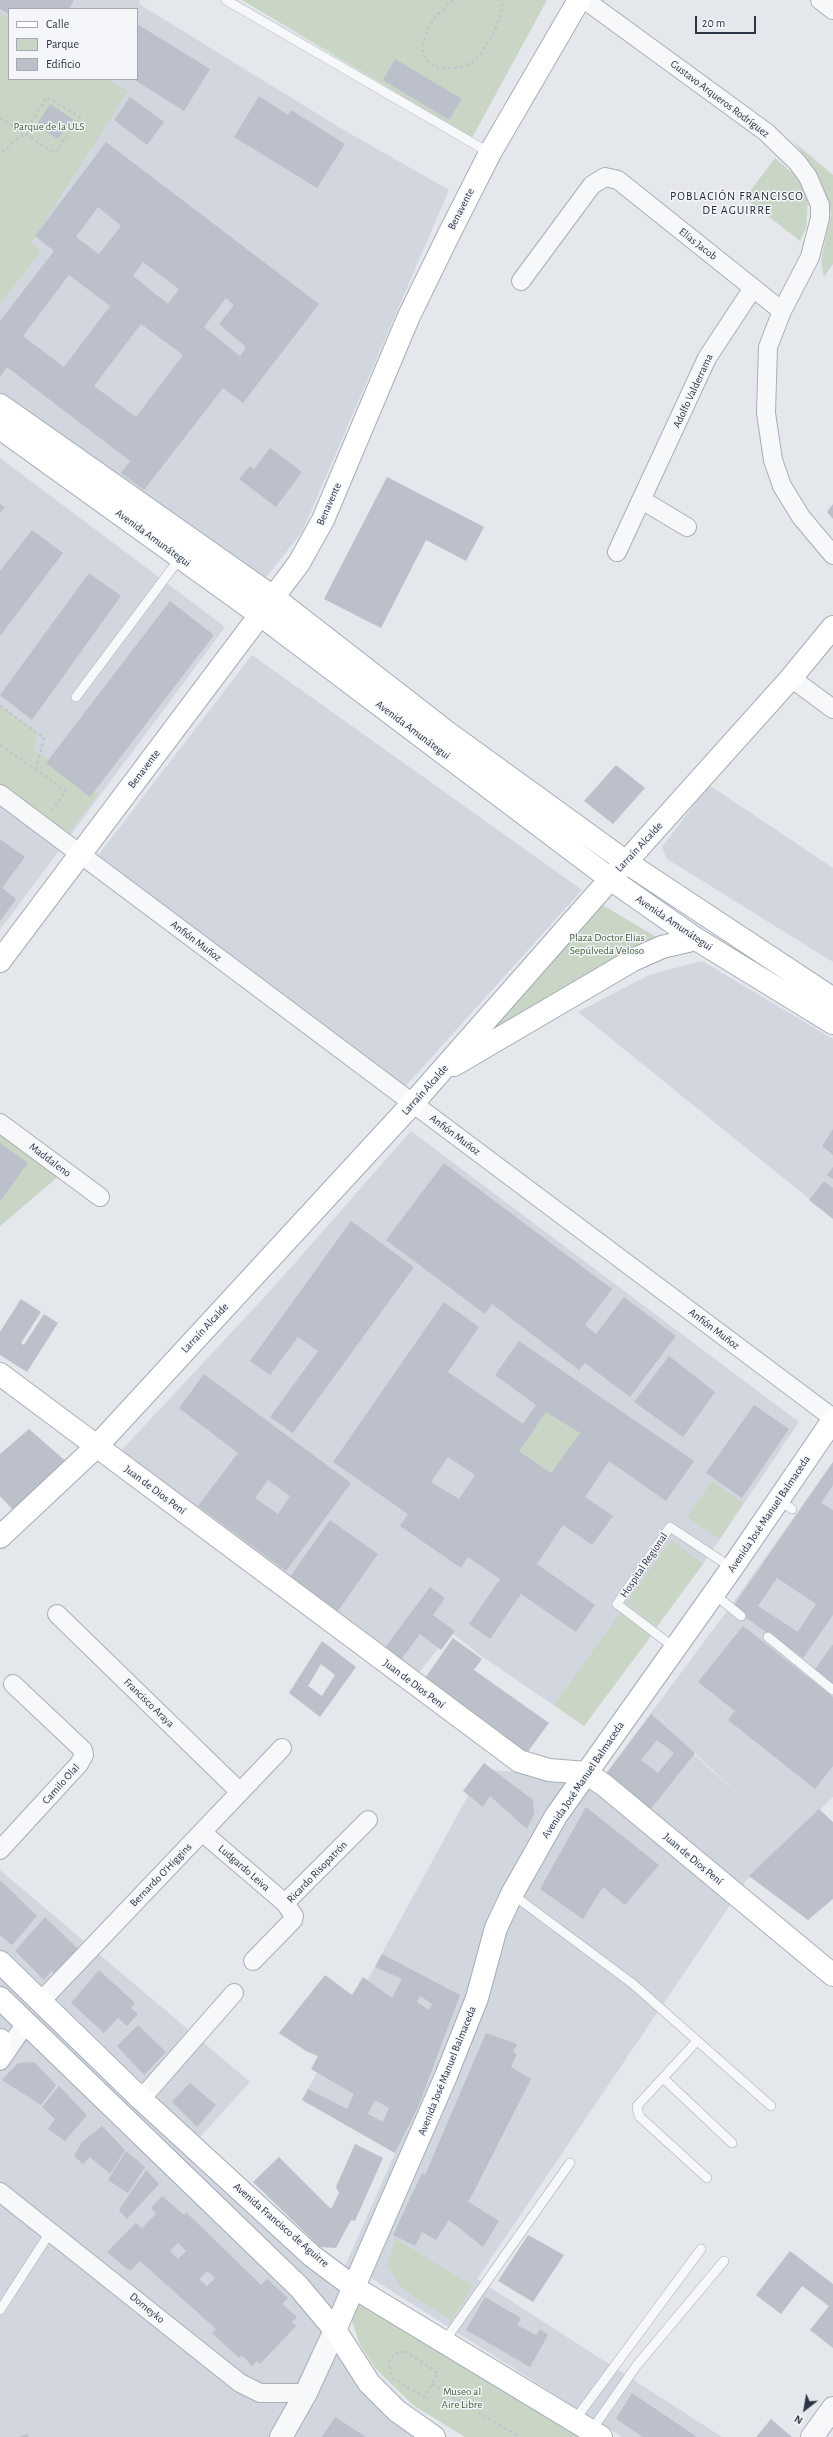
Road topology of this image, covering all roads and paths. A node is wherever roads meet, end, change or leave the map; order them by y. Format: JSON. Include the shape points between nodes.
{"nodes":[{"id":1,"x":226,"y":0,"type":"edge"},
{"id":2,"x":453,"y":0,"type":"edge"},
{"id":3,"x":500,"y":0,"type":"edge"},
{"id":4,"x":579,"y":0,"type":"edge"},
{"id":5,"x":584,"y":0,"type":"edge"},
{"id":6,"x":820,"y":0,"type":"edge"},
{"id":7,"x":833,"y":10,"type":"edge"},
{"id":8,"x":0,"y":118,"type":"edge"},
{"id":9,"x":24,"y":133,"type":"junction"},
{"id":10,"x":0,"y":154,"type":"edge"},
{"id":11,"x":490,"y":154,"type":"junction"},
{"id":12,"x":521,"y":281,"type":"dead end"},
{"id":13,"x":753,"y":288,"type":"junction"},
{"id":14,"x":782,"y":311,"type":"junction"},
{"id":15,"x":0,"y":405,"type":"edge"},
{"id":16,"x":0,"y":428,"type":"edge"},
{"id":17,"x":642,"y":500,"type":"junction"},
{"id":18,"x":687,"y":527,"type":"dead end"},
{"id":19,"x":617,"y":552,"type":"dead end"},
{"id":20,"x":833,"y":555,"type":"edge"},
{"id":21,"x":180,"y":558,"type":"junction"},
{"id":22,"x":266,"y":605,"type":"junction"},
{"id":23,"x":833,"y":627,"type":"edge"},
{"id":24,"x":791,"y":678,"type":"junction"},
{"id":25,"x":76,"y":697,"type":"dead end"},
{"id":26,"x":0,"y":706,"type":"edge"},
{"id":27,"x":833,"y":710,"type":"edge"},
{"id":28,"x":0,"y":745,"type":"edge"},
{"id":29,"x":36,"y":770,"type":"junction"},
{"id":30,"x":0,"y":794,"type":"edge"},
{"id":31,"x":42,"y":825,"type":"junction"},
{"id":32,"x":81,"y":854,"type":"junction"},
{"id":33,"x":626,"y":862,"type":"junction"},
{"id":34,"x":609,"y":878,"type":"junction"},
{"id":35,"x":696,"y":939,"type":"junction"},
{"id":36,"x":0,"y":961,"type":"edge"},
{"id":37,"x":833,"y":999,"type":"edge"},
{"id":38,"x":833,"y":1024,"type":"edge"},
{"id":39,"x":439,"y":1073,"type":"junction"},
{"id":40,"x":413,"y":1103,"type":"junction"},
{"id":41,"x":0,"y":1123,"type":"edge"},
{"id":42,"x":100,"y":1197,"type":"dead end"},
{"id":43,"x":0,"y":1374,"type":"edge"},
{"id":44,"x":833,"y":1419,"type":"edge"},
{"id":45,"x":97,"y":1446,"type":"junction"},
{"id":46,"x":0,"y":1537,"type":"edge"},
{"id":47,"x":732,"y":1568,"type":"junction"},
{"id":48,"x":714,"y":1594,"type":"junction"},
{"id":49,"x":57,"y":1614,"type":"dead end"},
{"id":50,"x":741,"y":1616,"type":"dead end"},
{"id":51,"x":768,"y":1637,"type":"dead end"},
{"id":52,"x":676,"y":1648,"type":"junction"},
{"id":53,"x":13,"y":1684,"type":"dead end"},
{"id":54,"x":833,"y":1690,"type":"edge"},
{"id":55,"x":282,"y":1748,"type":"dead end"},
{"id":56,"x":586,"y":1773,"type":"junction"},
{"id":57,"x":240,"y":1792,"type":"junction"},
{"id":58,"x":368,"y":1820,"type":"dead end"},
{"id":59,"x":202,"y":1832,"type":"junction"},
{"id":60,"x":0,"y":1850,"type":"edge"},
{"id":61,"x":512,"y":1894,"type":"junction"},
{"id":62,"x":285,"y":1903,"type":"junction"},
{"id":63,"x":253,"y":1961,"type":"dead end"},
{"id":64,"x":0,"y":1962,"type":"edge"},
{"id":65,"x":833,"y":1975,"type":"edge"},
{"id":66,"x":0,"y":1984,"type":"edge"},
{"id":67,"x":24,"y":1986,"type":"junction"},
{"id":68,"x":234,"y":1992,"type":"dead end"},
{"id":69,"x":0,"y":1998,"type":"edge"},
{"id":70,"x":40,"y":2002,"type":"junction"},
{"id":71,"x":26,"y":2023,"type":"junction"},
{"id":72,"x":0,"y":2040,"type":"edge"},
{"id":73,"x":697,"y":2041,"type":"junction"},
{"id":74,"x":0,"y":2055,"type":"edge"},
{"id":75,"x":0,"y":2061,"type":"edge"},
{"id":76,"x":663,"y":2078,"type":"junction"},
{"id":77,"x":141,"y":2099,"type":"junction"},
{"id":78,"x":771,"y":2106,"type":"dead end"},
{"id":79,"x":732,"y":2143,"type":"dead end"},
{"id":80,"x":570,"y":2163,"type":"dead end"},
{"id":81,"x":707,"y":2178,"type":"dead end"},
{"id":82,"x":0,"y":2192,"type":"edge"},
{"id":83,"x":51,"y":2231,"type":"junction"},
{"id":84,"x":701,"y":2249,"type":"dead end"},
{"id":85,"x":724,"y":2262,"type":"dead end"},
{"id":86,"x":355,"y":2288,"type":"junction"},
{"id":87,"x":0,"y":2310,"type":"edge"},
{"id":88,"x":335,"y":2330,"type":"junction"},
{"id":89,"x":444,"y":2342,"type":"junction"},
{"id":90,"x":432,"y":2384,"type":"junction"},
{"id":91,"x":306,"y":2394,"type":"junction"},
{"id":92,"x":833,"y":2408,"type":"edge"},
{"id":93,"x":589,"y":2429,"type":"edge"},
{"id":94,"x":281,"y":2437,"type":"edge"},
{"id":95,"x":434,"y":2437,"type":"edge"},
{"id":96,"x":519,"y":2437,"type":"edge"},
{"id":97,"x":812,"y":2437,"type":"edge"}],
"edges":[{"from":1,"to":11,"type":"lane"},
{"from":2,"to":3,"type":"path","via":[[435,17],[427,31],[422,49],[425,59],[438,68],[456,68],[472,63],[495,30],[503,8]]},
{"from":4,"to":11,"type":"main road","name":"Benavente"},
{"from":5,"to":14,"type":"street","name":"Gustavo Arqueros Rodríguez","via":[[766,132],[797,162],[808,177],[820,205],[817,232],[810,257]]},
{"from":6,"to":7,"type":"street"},
{"from":8,"to":9,"type":"path"},
{"from":9,"to":9,"type":"path","via":[[47,97],[80,118],[55,153]]},
{"from":9,"to":10,"type":"path"},
{"from":11,"to":22,"type":"main road","name":"Benavente","via":[[408,316],[323,520],[299,563]]},
{"from":12,"to":13,"type":"street","name":"Elías Jacob","via":[[592,185],[605,177],[618,180]]},
{"from":13,"to":14,"type":"street","name":"Elías Jacob"},
{"from":13,"to":17,"type":"street","name":"Adolfo Valderrama","via":[[707,358]]},
{"from":14,"to":20,"type":"street","name":"Gustavo Arqueros Rodríguez","via":[[768,347],[766,374],[766,413],[773,460],[782,486],[801,517]]},
{"from":15,"to":22,"type":"main road","name":"Avenida Amunátegui"},
{"from":16,"to":21,"type":"main road","name":"Avenida Amunátegui"},
{"from":17,"to":18,"type":"street"},
{"from":17,"to":19,"type":"street","name":"Adolfo Valderrama"},
{"from":21,"to":22,"type":"main road","name":"Avenida Amunátegui"},
{"from":21,"to":25,"type":"lane"},
{"from":22,"to":32,"type":"main road","name":"Benavente"},
{"from":22,"to":33,"type":"main road","name":"Avenida Amunátegui"},
{"from":22,"to":34,"type":"main road","name":"Avenida Amunátegui"},
{"from":23,"to":24,"type":"main road","name":"Larraín Alcalde"},
{"from":24,"to":27,"type":"street"},
{"from":24,"to":33,"type":"main road","name":"Larraín Alcalde"},
{"from":26,"to":29,"type":"path","via":[[44,738]]},
{"from":28,"to":29,"type":"path"},
{"from":29,"to":31,"type":"path","via":[[66,791]]},
{"from":30,"to":31,"type":"street","name":"Anfión Muñoz"},
{"from":31,"to":32,"type":"street","name":"Anfión Muñoz"},
{"from":32,"to":36,"type":"main road","name":"Benavente"},
{"from":32,"to":40,"type":"street","name":"Anfión Muñoz"},
{"from":33,"to":34,"type":"main road","name":"Larraín Alcalde"},
{"from":33,"to":37,"type":"main road","name":"Avenida Amunátegui"},
{"from":34,"to":35,"type":"main road","name":"Avenida Amunátegui"},
{"from":34,"to":39,"type":"main road","name":"Larraín Alcalde"},
{"from":35,"to":38,"type":"main road","name":"Avenida Amunátegui"},
{"from":35,"to":39,"type":"main road","via":[[662,947],[633,960]]},
{"from":39,"to":40,"type":"main road","name":"Larraín Alcalde"},
{"from":40,"to":44,"type":"street","name":"Anfión Muñoz"},
{"from":40,"to":45,"type":"main road","name":"Larraín Alcalde"},
{"from":41,"to":42,"type":"street","name":"Maddaleno"},
{"from":43,"to":45,"type":"main road","name":"Juan de Dios Pení"},
{"from":44,"to":47,"type":"main road","name":"Avenida José Manuel Balmaceda","via":[[785,1504]]},
{"from":45,"to":46,"type":"main road","name":"Larraín Alcalde"},
{"from":45,"to":56,"type":"main road","name":"Juan de Dios Pení","via":[[519,1761],[549,1770]]},
{"from":47,"to":48,"type":"main road","name":"Avenida José Manuel Balmaceda"},
{"from":47,"to":52,"type":"lane","name":"Hospital Regional","via":[[670,1527],[617,1604]]},
{"from":48,"to":50,"type":"lane"},
{"from":48,"to":52,"type":"main road","name":"Avenida José Manuel Balmaceda"},
{"from":49,"to":57,"type":"street","name":"Francisco Araya"},
{"from":51,"to":54,"type":"lane"},
{"from":52,"to":56,"type":"main road","name":"Avenida José Manuel Balmaceda"},
{"from":53,"to":60,"type":"street","name":"Camilo Olal","via":[[83,1750],[84,1755],[79,1764]]},
{"from":55,"to":57,"type":"street","name":"Bernardo O'Higgins"},
{"from":56,"to":61,"type":"main road","name":"Avenida José Manuel Balmaceda","via":[[556,1816]]},
{"from":56,"to":65,"type":"main road","name":"Juan de Dios Pení","via":[[610,1790]]},
{"from":57,"to":59,"type":"street","name":"Bernardo O'Higgins"},
{"from":58,"to":62,"type":"street","name":"Ricardo Risopatrón"},
{"from":59,"to":62,"type":"street","name":"Ludgardo Leiva"},
{"from":59,"to":70,"type":"street","name":"Bernardo O'Higgins"},
{"from":61,"to":73,"type":"lane","via":[[633,1984]]},
{"from":61,"to":86,"type":"main road","name":"Avenida José Manuel Balmaceda","via":[[496,1928],[477,1998]]},
{"from":62,"to":63,"type":"street","name":"Ricardo Risopatrón","via":[[293,1912],[293,1920]]},
{"from":64,"to":67,"type":"main road","name":"Avenida Francisco de Aguirre"},
{"from":66,"to":67,"type":"main road"},
{"from":67,"to":70,"type":"main road","name":"Avenida Francisco de Aguirre"},
{"from":67,"to":71,"type":"main road"},
{"from":68,"to":77,"type":"street"},
{"from":69,"to":71,"type":"main road"},
{"from":70,"to":77,"type":"main road","name":"Avenida Francisco de Aguirre"},
{"from":71,"to":75,"type":"street"},
{"from":71,"to":88,"type":"main road","via":[[299,2287]]},
{"from":72,"to":74,"type":"main road"},
{"from":73,"to":76,"type":"lane"},
{"from":73,"to":78,"type":"lane"},
{"from":76,"to":79,"type":"lane"},
{"from":76,"to":81,"type":"lane","via":[[637,2106],[640,2117]]},
{"from":77,"to":86,"type":"main road","name":"Avenida Francisco de Aguirre","via":[[312,2256]]},
{"from":80,"to":89,"type":"lane"},
{"from":82,"to":83,"type":"street","name":"Domeyko"},
{"from":83,"to":87,"type":"lane"},
{"from":83,"to":91,"type":"street","name":"Domeyko","via":[[240,2383],[260,2393]]},
{"from":84,"to":93,"type":"lane"},
{"from":85,"to":93,"type":"lane","via":[[638,2365]]},
{"from":86,"to":88,"type":"main road","name":"Avenida José Manuel Balmaceda"},
{"from":86,"to":89,"type":"main road","name":"Avenida Francisco de Aguirre"},
{"from":88,"to":91,"type":"street"},
{"from":88,"to":95,"type":"main road","via":[[369,2383],[397,2411]]},
{"from":89,"to":93,"type":"main road","name":"Avenida Francisco de Aguirre"},
{"from":90,"to":90,"type":"path","via":[[424,2397],[391,2377],[389,2361],[395,2354],[405,2352],[438,2373]]},
{"from":90,"to":96,"type":"path"},
{"from":91,"to":94,"type":"street"},
{"from":92,"to":97,"type":"street"}]}
